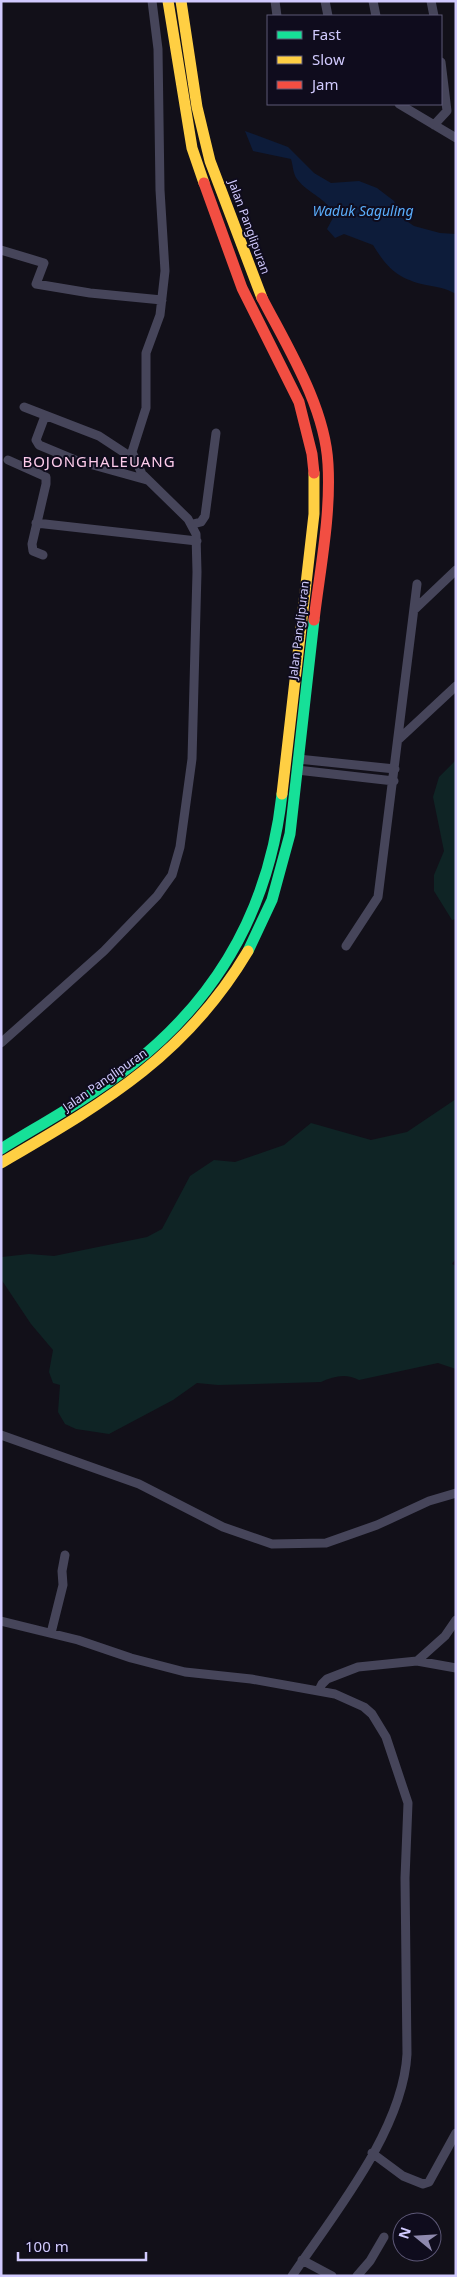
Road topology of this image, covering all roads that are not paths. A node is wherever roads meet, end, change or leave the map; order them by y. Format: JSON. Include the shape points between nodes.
{"nodes":[{"id":1,"x":152,"y":1,"type":"edge"},
{"id":2,"x":168,"y":1,"type":"edge"},
{"id":3,"x":180,"y":1,"type":"edge"},
{"id":4,"x":275,"y":1,"type":"edge"},
{"id":5,"x":325,"y":1,"type":"edge"},
{"id":6,"x":373,"y":1,"type":"edge"},
{"id":7,"x":431,"y":1,"type":"edge"},
{"id":8,"x":277,"y":15,"type":"edge"},
{"id":9,"x":328,"y":15,"type":"edge"},
{"id":10,"x":376,"y":15,"type":"edge"},
{"id":11,"x":434,"y":15,"type":"edge"},
{"id":12,"x":442,"y":70,"type":"edge"},
{"id":13,"x":401,"y":105,"type":"edge"},
{"id":14,"x":434,"y":124,"type":"junction"},
{"id":15,"x":456,"y":138,"type":"edge"},
{"id":16,"x":2,"y":253,"type":"edge"},
{"id":17,"x":162,"y":300,"type":"junction"},
{"id":18,"x":24,"y":407,"type":"dead end"},
{"id":19,"x":45,"y":416,"type":"junction"},
{"id":20,"x":216,"y":433,"type":"dead end"},
{"id":21,"x":134,"y":459,"type":"junction"},
{"id":22,"x":8,"y":460,"type":"dead end"},
{"id":23,"x":147,"y":480,"type":"junction"},
{"id":24,"x":36,"y":523,"type":"junction"},
{"id":25,"x":193,"y":524,"type":"junction"},
{"id":26,"x":197,"y":541,"type":"junction"},
{"id":27,"x":43,"y":556,"type":"dead end"},
{"id":28,"x":456,"y":570,"type":"edge"},
{"id":29,"x":417,"y":584,"type":"dead end"},
{"id":30,"x":414,"y":610,"type":"junction"},
{"id":31,"x":302,"y":618,"type":"junction"},
{"id":32,"x":314,"y":620,"type":"junction"},
{"id":33,"x":456,"y":686,"type":"edge"},
{"id":34,"x":398,"y":740,"type":"junction"},
{"id":35,"x":297,"y":765,"type":"junction"},
{"id":36,"x":396,"y":769,"type":"junction"},
{"id":37,"x":394,"y":781,"type":"junction"},
{"id":38,"x":346,"y":946,"type":"dead end"},
{"id":39,"x":1,"y":1043,"type":"edge"},
{"id":40,"x":90,"y":1094,"type":"junction"},
{"id":41,"x":96,"y":1106,"type":"junction"},
{"id":42,"x":1,"y":1149,"type":"edge"},
{"id":43,"x":1,"y":1163,"type":"edge"},
{"id":44,"x":1,"y":1435,"type":"edge"},
{"id":45,"x":456,"y":1493,"type":"edge"},
{"id":46,"x":65,"y":1555,"type":"dead end"},
{"id":47,"x":456,"y":1620,"type":"edge"},
{"id":48,"x":1,"y":1621,"type":"edge"},
{"id":49,"x":51,"y":1633,"type":"junction"},
{"id":50,"x":417,"y":1661,"type":"junction"},
{"id":51,"x":456,"y":1668,"type":"edge"},
{"id":52,"x":319,"y":1690,"type":"junction"},
{"id":53,"x":456,"y":2133,"type":"edge"},
{"id":54,"x":372,"y":2153,"type":"junction"},
{"id":55,"x":384,"y":2237,"type":"dead end"},
{"id":56,"x":302,"y":2260,"type":"junction"},
{"id":57,"x":292,"y":2276,"type":"edge"},
{"id":58,"x":332,"y":2276,"type":"edge"},
{"id":59,"x":357,"y":2276,"type":"edge"}],
"edges":[{"from":1,"to":17,"type":"street","via":[[158,48],[160,190],[166,249]]},
{"from":2,"to":31,"type":"main road","name":"Jalan Panglipuran","via":[[196,162],[252,311],[299,402],[312,454],[314,514]]},
{"from":3,"to":32,"type":"main road","name":"Jalan Panglipuran","via":[[210,161],[256,285],[306,383],[322,430],[328,463],[327,506]]},
{"from":4,"to":8,"type":"street"},
{"from":5,"to":9,"type":"street"},
{"from":6,"to":10,"type":"street"},
{"from":7,"to":11,"type":"street"},
{"from":12,"to":14,"type":"street","via":[[447,111]]},
{"from":13,"to":14,"type":"street"},
{"from":14,"to":15,"type":"street"},
{"from":16,"to":17,"type":"street","via":[[44,263],[36,284],[90,294]]},
{"from":17,"to":21,"type":"street","via":[[146,353],[146,408],[134,444]]},
{"from":18,"to":19,"type":"street"},
{"from":19,"to":21,"type":"street","via":[[99,436]]},
{"from":19,"to":23,"type":"street","via":[[36,440],[39,445],[75,460]]},
{"from":20,"to":25,"type":"street","via":[[205,516]]},
{"from":21,"to":23,"type":"street"},
{"from":22,"to":24,"type":"street","via":[[46,477]]},
{"from":23,"to":25,"type":"street"},
{"from":24,"to":26,"type":"street"},
{"from":24,"to":27,"type":"street","via":[[32,548]]},
{"from":25,"to":26,"type":"street"},
{"from":26,"to":39,"type":"street","via":[[192,759],[177,862],[166,884],[123,932]]},
{"from":28,"to":30,"type":"street"},
{"from":29,"to":30,"type":"street"},
{"from":30,"to":34,"type":"street"},
{"from":31,"to":32,"type":"main road"},
{"from":31,"to":40,"type":"main road","name":"Jalan Panglipuran","via":[[275,842],[257,904],[230,957],[181,1020],[137,1062]]},
{"from":32,"to":35,"type":"main road","name":"Jalan Panglipuran"},
{"from":33,"to":34,"type":"street"},
{"from":34,"to":36,"type":"street"},
{"from":35,"to":36,"type":"street"},
{"from":35,"to":37,"type":"street"},
{"from":35,"to":41,"type":"main road","name":"Jalan Panglipuran","via":[[290,834],[281,874],[252,945],[232,977],[186,1033],[155,1063]]},
{"from":36,"to":37,"type":"street"},
{"from":37,"to":38,"type":"street","via":[[378,898]]},
{"from":40,"to":41,"type":"main road"},
{"from":40,"to":42,"type":"main road","name":"Jalan Panglipuran"},
{"from":41,"to":43,"type":"main road","name":"Jalan Panglipuran"},
{"from":44,"to":45,"type":"street","via":[[139,1484],[223,1527],[272,1544],[326,1543]]},
{"from":46,"to":49,"type":"street","via":[[64,1585]]},
{"from":47,"to":50,"type":"street","via":[[445,1636]]},
{"from":48,"to":49,"type":"street"},
{"from":49,"to":52,"type":"street","via":[[156,1666]]},
{"from":50,"to":51,"type":"street"},
{"from":50,"to":52,"type":"street","via":[[351,1669],[327,1679]]},
{"from":52,"to":54,"type":"street","via":[[350,1700],[372,1714],[386,1737],[408,1803],[405,1878],[407,2066],[395,2110]]},
{"from":53,"to":54,"type":"street","via":[[429,2182],[423,2184],[403,2176]]},
{"from":54,"to":56,"type":"street"},
{"from":55,"to":59,"type":"street"},
{"from":56,"to":57,"type":"street"},
{"from":56,"to":58,"type":"street"}]}
